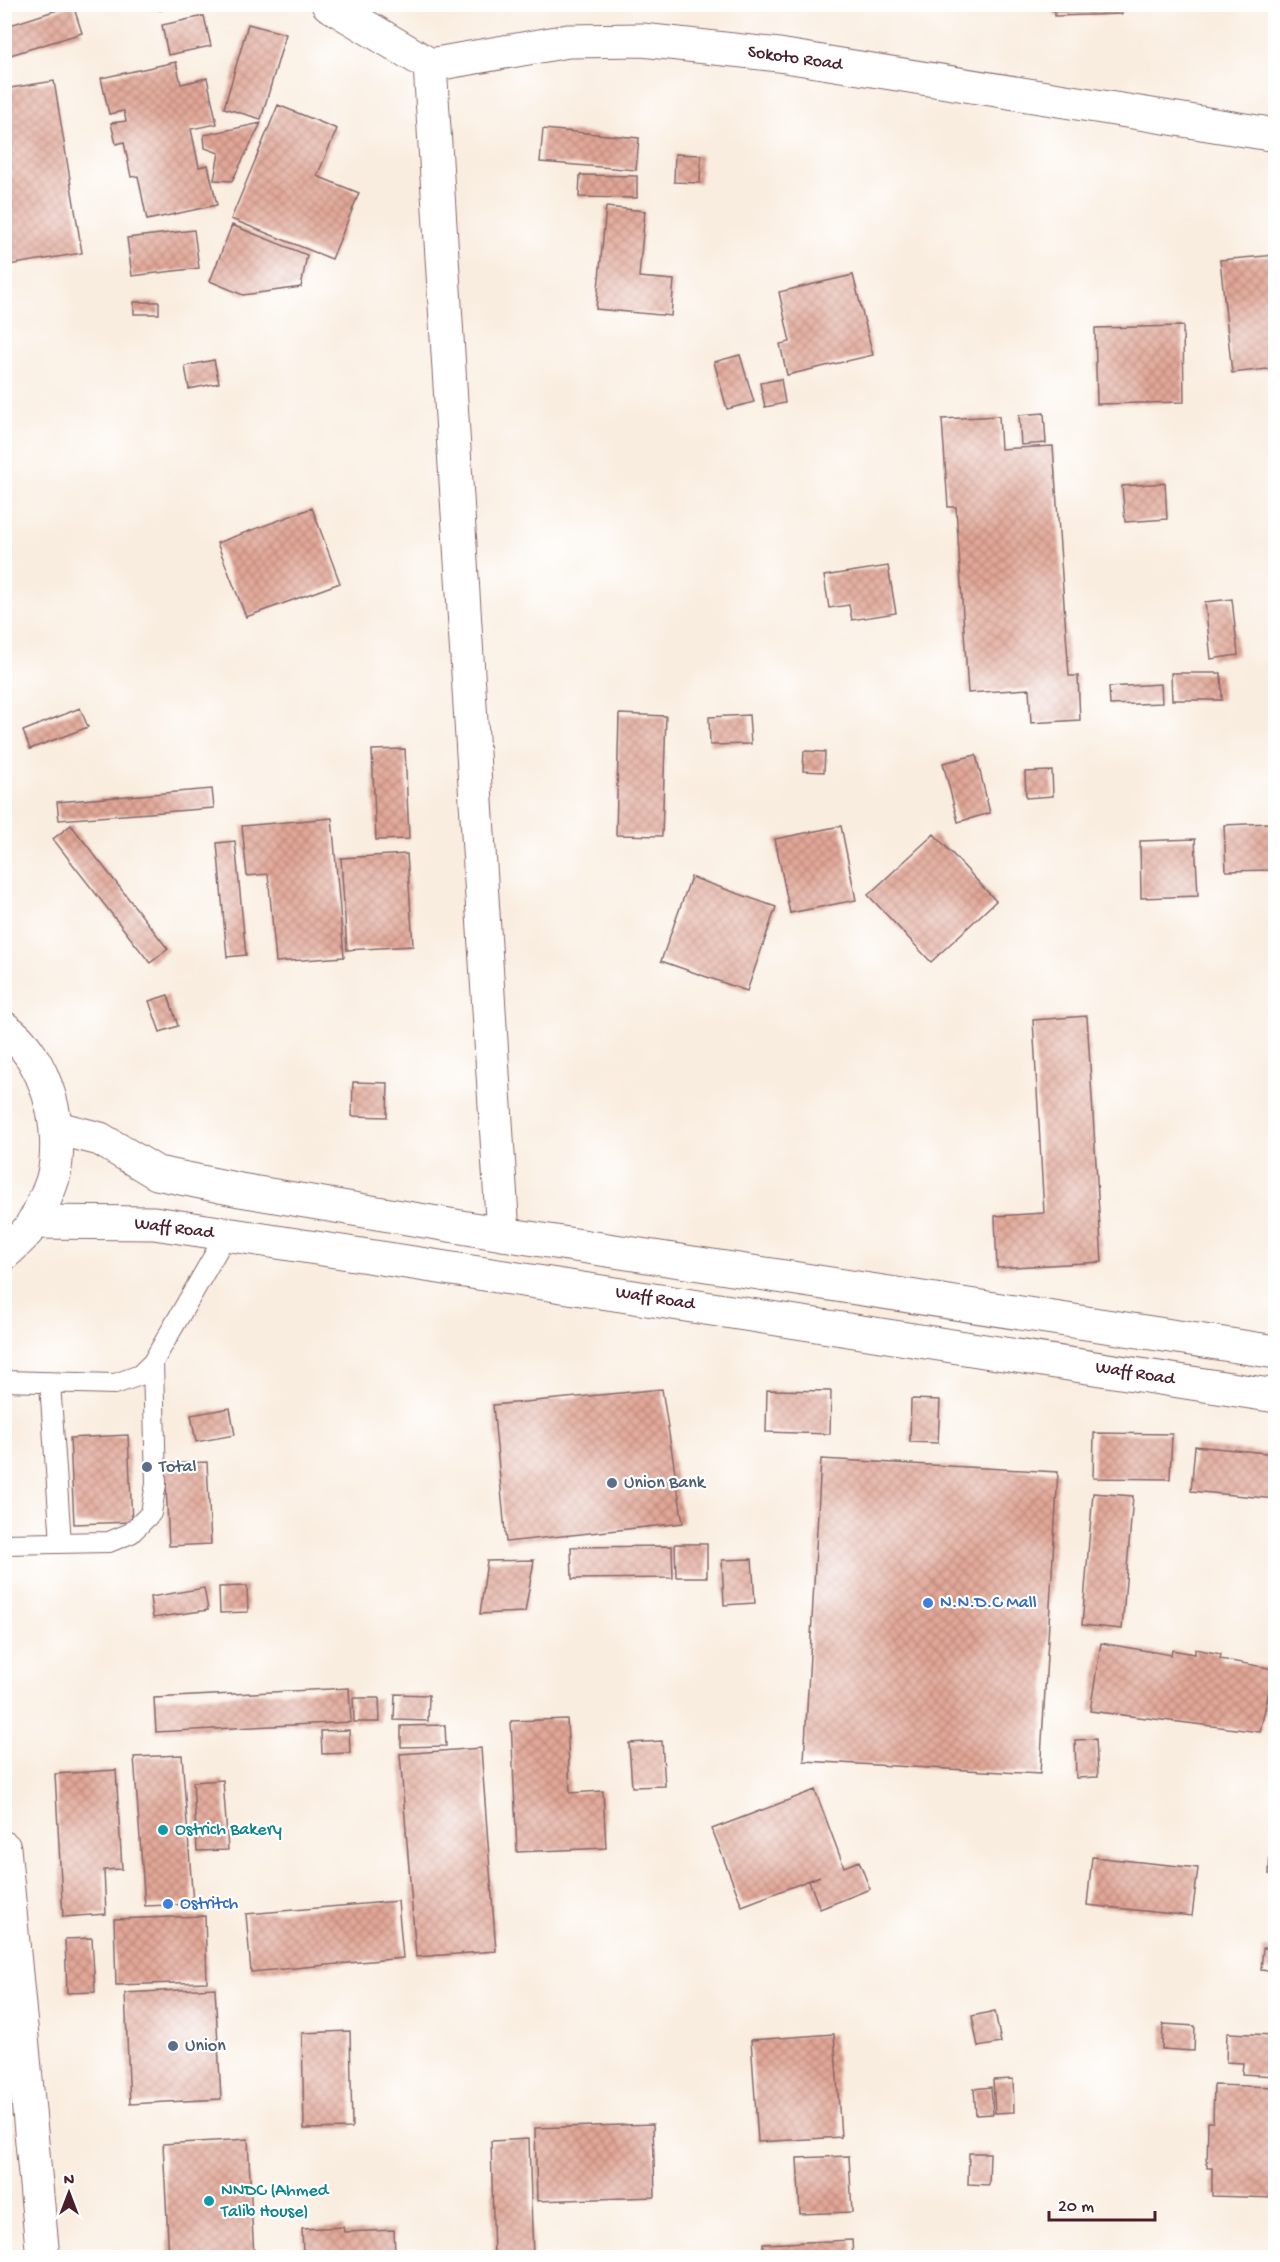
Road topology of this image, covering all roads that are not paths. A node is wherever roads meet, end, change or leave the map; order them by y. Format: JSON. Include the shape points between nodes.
{"nodes":[{"id":1,"x":328,"y":4,"type":"edge"},
{"id":2,"x":430,"y":65,"type":"junction"},
{"id":3,"x":1275,"y":135,"type":"edge"},
{"id":4,"x":6,"y":1027,"type":"edge"},
{"id":5,"x":57,"y":1128,"type":"junction"},
{"id":6,"x":33,"y":1222,"type":"junction"},
{"id":7,"x":503,"y":1234,"type":"junction"},
{"id":8,"x":226,"y":1235,"type":"junction"},
{"id":9,"x":5,"y":1255,"type":"edge"},
{"id":10,"x":1275,"y":1352,"type":"edge"},
{"id":11,"x":153,"y":1362,"type":"junction"},
{"id":12,"x":4,"y":1381,"type":"edge"},
{"id":13,"x":51,"y":1383,"type":"junction"},
{"id":14,"x":1275,"y":1396,"type":"edge"},
{"id":15,"x":61,"y":1543,"type":"junction"},
{"id":16,"x":4,"y":1544,"type":"edge"},
{"id":17,"x":4,"y":1848,"type":"edge"},
{"id":18,"x":43,"y":2258,"type":"edge"}],
"edges":[{"from":1,"to":2,"type":"street"},
{"from":2,"to":3,"type":"street","name":"Sokoto Road","via":[[568,41],[642,40],[778,56]]},
{"from":2,"to":7,"type":"street"},
{"from":4,"to":5,"type":"street","via":[[29,1053],[45,1080]]},
{"from":5,"to":6,"type":"street","via":[[53,1178]]},
{"from":5,"to":7,"type":"street","via":[[100,1139],[157,1173]]},
{"from":6,"to":8,"type":"street","name":"Waff Road","via":[[154,1223]]},
{"from":6,"to":9,"type":"street"},
{"from":7,"to":10,"type":"street"},
{"from":8,"to":11,"type":"lane"},
{"from":8,"to":14,"type":"street","name":"Waff Road"},
{"from":11,"to":13,"type":"lane","via":[[140,1375],[115,1384]]},
{"from":11,"to":15,"type":"lane","via":[[156,1484],[151,1513],[131,1533],[109,1542]]},
{"from":12,"to":13,"type":"lane"},
{"from":13,"to":15,"type":"lane"},
{"from":15,"to":16,"type":"lane"},
{"from":17,"to":18,"type":"street"}]}
